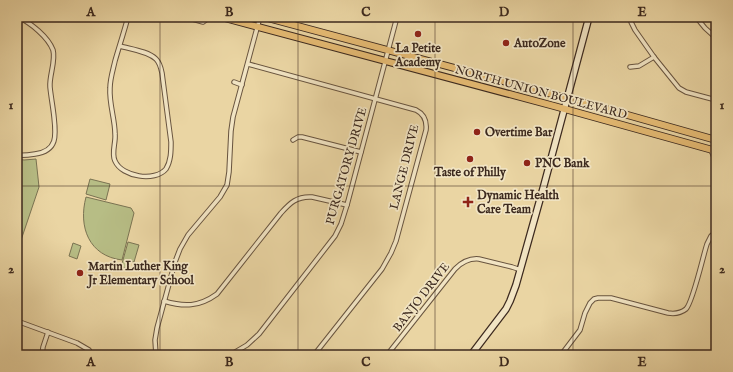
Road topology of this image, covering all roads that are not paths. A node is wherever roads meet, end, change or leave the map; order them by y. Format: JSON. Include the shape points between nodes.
{"nodes":[{"id":1,"x":18,"y":17,"type":"edge"},
{"id":2,"x":128,"y":17,"type":"edge"},
{"id":3,"x":185,"y":17,"type":"edge"},
{"id":4,"x":210,"y":17,"type":"edge"},
{"id":5,"x":221,"y":17,"type":"edge"},
{"id":6,"x":260,"y":17,"type":"edge"},
{"id":7,"x":264,"y":17,"type":"edge"},
{"id":8,"x":397,"y":17,"type":"edge"},
{"id":9,"x":589,"y":17,"type":"edge"},
{"id":10,"x":631,"y":17,"type":"edge"},
{"id":11,"x":696,"y":17,"type":"edge"},
{"id":12,"x":258,"y":27,"type":"junction"},
{"id":13,"x":716,"y":38,"type":"edge"},
{"id":14,"x":120,"y":46,"type":"junction"},
{"id":15,"x":389,"y":50,"type":"junction"},
{"id":16,"x":654,"y":57,"type":"junction"},
{"id":17,"x":386,"y":61,"type":"junction"},
{"id":18,"x":248,"y":64,"type":"junction"},
{"id":19,"x":630,"y":67,"type":"dead end"},
{"id":20,"x":234,"y":82,"type":"dead end"},
{"id":21,"x":242,"y":85,"type":"junction"},
{"id":22,"x":376,"y":98,"type":"junction"},
{"id":23,"x":568,"y":98,"type":"junction"},
{"id":24,"x":716,"y":100,"type":"edge"},
{"id":25,"x":565,"y":109,"type":"junction"},
{"id":26,"x":292,"y":140,"type":"dead end"},
{"id":27,"x":716,"y":140,"type":"edge"},
{"id":28,"x":714,"y":151,"type":"edge"},
{"id":29,"x":361,"y":152,"type":"junction"},
{"id":30,"x":17,"y":155,"type":"edge"},
{"id":31,"x":716,"y":160,"type":"edge"},
{"id":32,"x":347,"y":205,"type":"junction"},
{"id":33,"x":716,"y":232,"type":"edge"},
{"id":34,"x":521,"y":270,"type":"junction"},
{"id":35,"x":591,"y":295,"type":"dead end"},
{"id":36,"x":594,"y":299,"type":"junction"},
{"id":37,"x":164,"y":301,"type":"junction"},
{"id":38,"x":17,"y":321,"type":"edge"},
{"id":39,"x":48,"y":332,"type":"junction"},
{"id":40,"x":42,"y":355,"type":"edge"},
{"id":41,"x":92,"y":355,"type":"edge"},
{"id":42,"x":156,"y":355,"type":"edge"},
{"id":43,"x":230,"y":355,"type":"edge"},
{"id":44,"x":314,"y":355,"type":"edge"},
{"id":45,"x":387,"y":355,"type":"edge"},
{"id":46,"x":471,"y":355,"type":"edge"},
{"id":47,"x":561,"y":355,"type":"edge"}],
"edges":[{"from":1,"to":30,"type":"street","via":[[36,28],[52,50],[50,85],[55,132],[54,143],[44,153]]},
{"from":2,"to":14,"type":"street"},
{"from":3,"to":4,"type":"street","via":[[203,22]]},
{"from":5,"to":12,"type":"main road","name":"NORTH UNION BOULEVARD"},
{"from":6,"to":12,"type":"street"},
{"from":7,"to":15,"type":"main road","name":"NORTH UNION BOULEVARD"},
{"from":8,"to":15,"type":"street","name":"PURGATORY DRIVE"},
{"from":9,"to":23,"type":"main road"},
{"from":10,"to":16,"type":"street","via":[[632,26]]},
{"from":11,"to":13,"type":"street"},
{"from":12,"to":17,"type":"main road","name":"NORTH UNION BOULEVARD"},
{"from":12,"to":18,"type":"street"},
{"from":14,"to":14,"type":"street","via":[[110,82],[115,131],[114,158],[118,166],[128,173],[154,176],[167,168],[171,150],[162,73],[159,63],[152,56]]},
{"from":15,"to":17,"type":"street","name":"PURGATORY DRIVE"},
{"from":15,"to":23,"type":"main road","name":"NORTH UNION BOULEVARD"},
{"from":16,"to":19,"type":"street","via":[[639,66]]},
{"from":16,"to":24,"type":"street","via":[[679,88]]},
{"from":17,"to":22,"type":"street","name":"PURGATORY DRIVE"},
{"from":17,"to":25,"type":"main road","name":"NORTH UNION BOULEVARD"},
{"from":18,"to":21,"type":"street"},
{"from":18,"to":22,"type":"street","name":"LANGE DRIVE"},
{"from":20,"to":21,"type":"street"},
{"from":21,"to":37,"type":"street","via":[[232,124],[227,184],[220,197],[182,244]]},
{"from":22,"to":29,"type":"street","name":"PURGATORY DRIVE"},
{"from":22,"to":44,"type":"street","name":"LANGE DRIVE","via":[[420,112],[426,120],[426,130],[391,253],[382,269]]},
{"from":23,"to":25,"type":"main road"},
{"from":23,"to":27,"type":"main road","name":"NORTH UNION BOULEVARD"},
{"from":25,"to":28,"type":"main road","name":"NORTH UNION BOULEVARD"},
{"from":25,"to":34,"type":"main road"},
{"from":26,"to":29,"type":"street","via":[[302,137]]},
{"from":28,"to":31,"type":"street","via":[[713,157]]},
{"from":29,"to":32,"type":"street","name":"PURGATORY DRIVE"},
{"from":32,"to":37,"type":"street","via":[[306,196],[296,199],[281,213],[210,299],[190,305]]},
{"from":32,"to":43,"type":"street","name":"PURGATORY DRIVE","via":[[338,230],[259,334]]},
{"from":33,"to":36,"type":"street","via":[[707,244],[691,300],[682,311],[668,313],[611,298]]},
{"from":34,"to":45,"type":"street","name":"BANJO DRIVE","via":[[474,258],[464,262],[455,269]]},
{"from":34,"to":46,"type":"main road","via":[[506,309]]},
{"from":35,"to":36,"type":"street"},
{"from":36,"to":47,"type":"street","via":[[587,307],[580,330]]},
{"from":37,"to":42,"type":"street","via":[[156,333]]},
{"from":38,"to":39,"type":"street"},
{"from":39,"to":40,"type":"street"},
{"from":39,"to":41,"type":"street","via":[[84,346]]}]}
